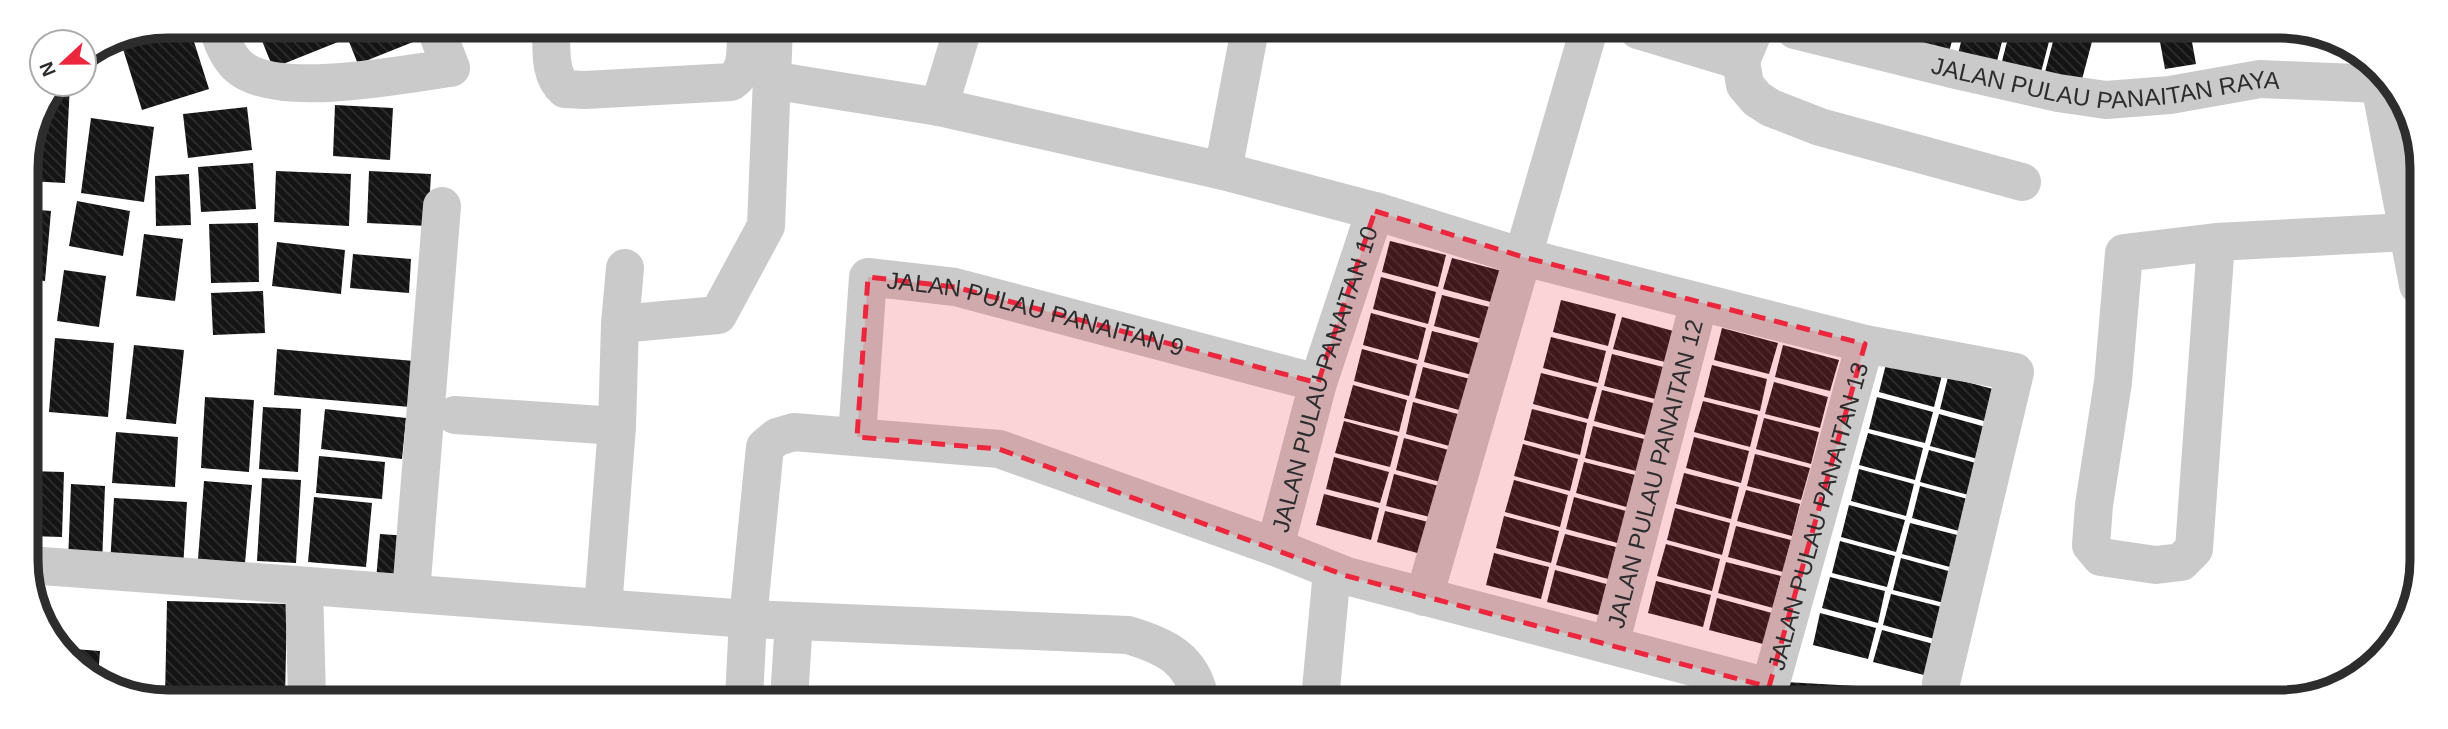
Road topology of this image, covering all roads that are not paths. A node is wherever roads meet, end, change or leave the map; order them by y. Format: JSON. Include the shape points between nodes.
{"nodes":[{"id":1,"x":221,"y":38,"type":"edge"},
{"id":2,"x":439,"y":38,"type":"edge"},
{"id":3,"x":551,"y":38,"type":"edge"},
{"id":4,"x":745,"y":38,"type":"edge"},
{"id":5,"x":773,"y":38,"type":"edge"},
{"id":6,"x":960,"y":38,"type":"edge"},
{"id":7,"x":1248,"y":38,"type":"edge"},
{"id":8,"x":1586,"y":38,"type":"edge"},
{"id":9,"x":1696,"y":38,"type":"edge"},
{"id":10,"x":1827,"y":38,"type":"edge"},
{"id":11,"x":1747,"y":45,"type":"edge"},
{"id":12,"x":2370,"y":76,"type":"edge"},
{"id":13,"x":771,"y":79,"type":"junction"},
{"id":14,"x":2380,"y":87,"type":"edge"},
{"id":15,"x":939,"y":107,"type":"junction"},
{"id":16,"x":1223,"y":171,"type":"junction"},
{"id":17,"x":2022,"y":182,"type":"dead end"},
{"id":18,"x":442,"y":206,"type":"dead end"},
{"id":19,"x":1375,"y":211,"type":"junction"},
{"id":20,"x":2408,"y":232,"type":"junction"},
{"id":21,"x":2216,"y":242,"type":"junction"},
{"id":22,"x":2410,"y":243,"type":"edge"},
{"id":23,"x":1522,"y":257,"type":"junction"},
{"id":24,"x":625,"y":268,"type":"dead end"},
{"id":25,"x":1699,"y":302,"type":"junction"},
{"id":26,"x":620,"y":324,"type":"junction"},
{"id":27,"x":1864,"y":344,"type":"junction"},
{"id":28,"x":1318,"y":383,"type":"junction"},
{"id":29,"x":455,"y":415,"type":"dead end"},
{"id":30,"x":617,"y":426,"type":"junction"},
{"id":31,"x":858,"y":437,"type":"junction"},
{"id":32,"x":1275,"y":547,"type":"junction"},
{"id":33,"x":39,"y":566,"type":"edge"},
{"id":34,"x":1332,"y":571,"type":"junction"},
{"id":35,"x":304,"y":586,"type":"junction"},
{"id":36,"x":411,"y":593,"type":"junction"},
{"id":37,"x":1424,"y":597,"type":"junction"},
{"id":38,"x":603,"y":608,"type":"junction"},
{"id":39,"x":748,"y":619,"type":"junction"},
{"id":40,"x":794,"y":621,"type":"junction"},
{"id":41,"x":1610,"y":645,"type":"junction"},
{"id":42,"x":1941,"y":683,"type":"dead end"},
{"id":43,"x":307,"y":690,"type":"edge"},
{"id":44,"x":744,"y":690,"type":"edge"},
{"id":45,"x":790,"y":690,"type":"edge"},
{"id":46,"x":1197,"y":690,"type":"edge"},
{"id":47,"x":1321,"y":690,"type":"edge"},
{"id":48,"x":1755,"y":690,"type":"edge"},
{"id":49,"x":1769,"y":690,"type":"edge"}],
"edges":[{"from":1,"to":2,"type":"street","via":[[238,67],[261,78],[312,85],[450,68]]},
{"from":3,"to":4,"type":"street","via":[[552,65],[558,80],[565,89],[585,90],[731,82],[743,68]]},
{"from":5,"to":13,"type":"street"},
{"from":6,"to":15,"type":"street"},
{"from":7,"to":16,"type":"street"},
{"from":8,"to":23,"type":"street"},
{"from":9,"to":11,"type":"street"},
{"from":10,"to":12,"type":"street","name":"JALAN PULAU PANAITAN RAYA","via":[[2058,93],[2106,100],[2170,96],[2260,79]]},
{"from":11,"to":17,"type":"street","via":[[1745,85],[1770,108],[1820,127]]},
{"from":13,"to":15,"type":"street"},
{"from":13,"to":26,"type":"street","via":[[766,226],[718,315]]},
{"from":14,"to":20,"type":"street"},
{"from":15,"to":16,"type":"street"},
{"from":16,"to":19,"type":"street"},
{"from":18,"to":36,"type":"street"},
{"from":19,"to":23,"type":"street"},
{"from":19,"to":28,"type":"street","name":"JALAN PULAU PANAITAN 10"},
{"from":20,"to":21,"type":"street"},
{"from":20,"to":22,"type":"street"},
{"from":21,"to":21,"type":"street","via":[[2124,253],[2113,382],[2093,518],[2091,545],[2101,557],[2156,565],[2181,562],[2194,549]]},
{"from":23,"to":25,"type":"street"},
{"from":23,"to":37,"type":"street"},
{"from":24,"to":26,"type":"street"},
{"from":25,"to":27,"type":"street"},
{"from":25,"to":41,"type":"street","name":"JALAN PULAU PANAITAN 12"},
{"from":26,"to":30,"type":"street"},
{"from":27,"to":42,"type":"street","via":[[2015,373]]},
{"from":27,"to":49,"type":"street","name":"JALAN PULAU PANAITAN 13"},
{"from":28,"to":31,"type":"street","name":"JALAN PULAU PANAITAN 9","via":[[955,287],[868,277]]},
{"from":28,"to":32,"type":"street","name":"JALAN PULAU PANAITAN 10"},
{"from":29,"to":30,"type":"street"},
{"from":30,"to":38,"type":"street"},
{"from":31,"to":32,"type":"street","via":[[999,449]]},
{"from":31,"to":39,"type":"street","via":[[794,432],[765,447]]},
{"from":32,"to":34,"type":"street"},
{"from":33,"to":35,"type":"street"},
{"from":34,"to":37,"type":"street"},
{"from":34,"to":47,"type":"street"},
{"from":35,"to":36,"type":"street"},
{"from":35,"to":43,"type":"street"},
{"from":36,"to":38,"type":"street"},
{"from":37,"to":41,"type":"street"},
{"from":38,"to":39,"type":"street"},
{"from":39,"to":40,"type":"street"},
{"from":39,"to":44,"type":"street"},
{"from":40,"to":45,"type":"street"},
{"from":40,"to":46,"type":"street","via":[[1128,635],[1174,654],[1191,672]]},
{"from":41,"to":48,"type":"street"}]}
